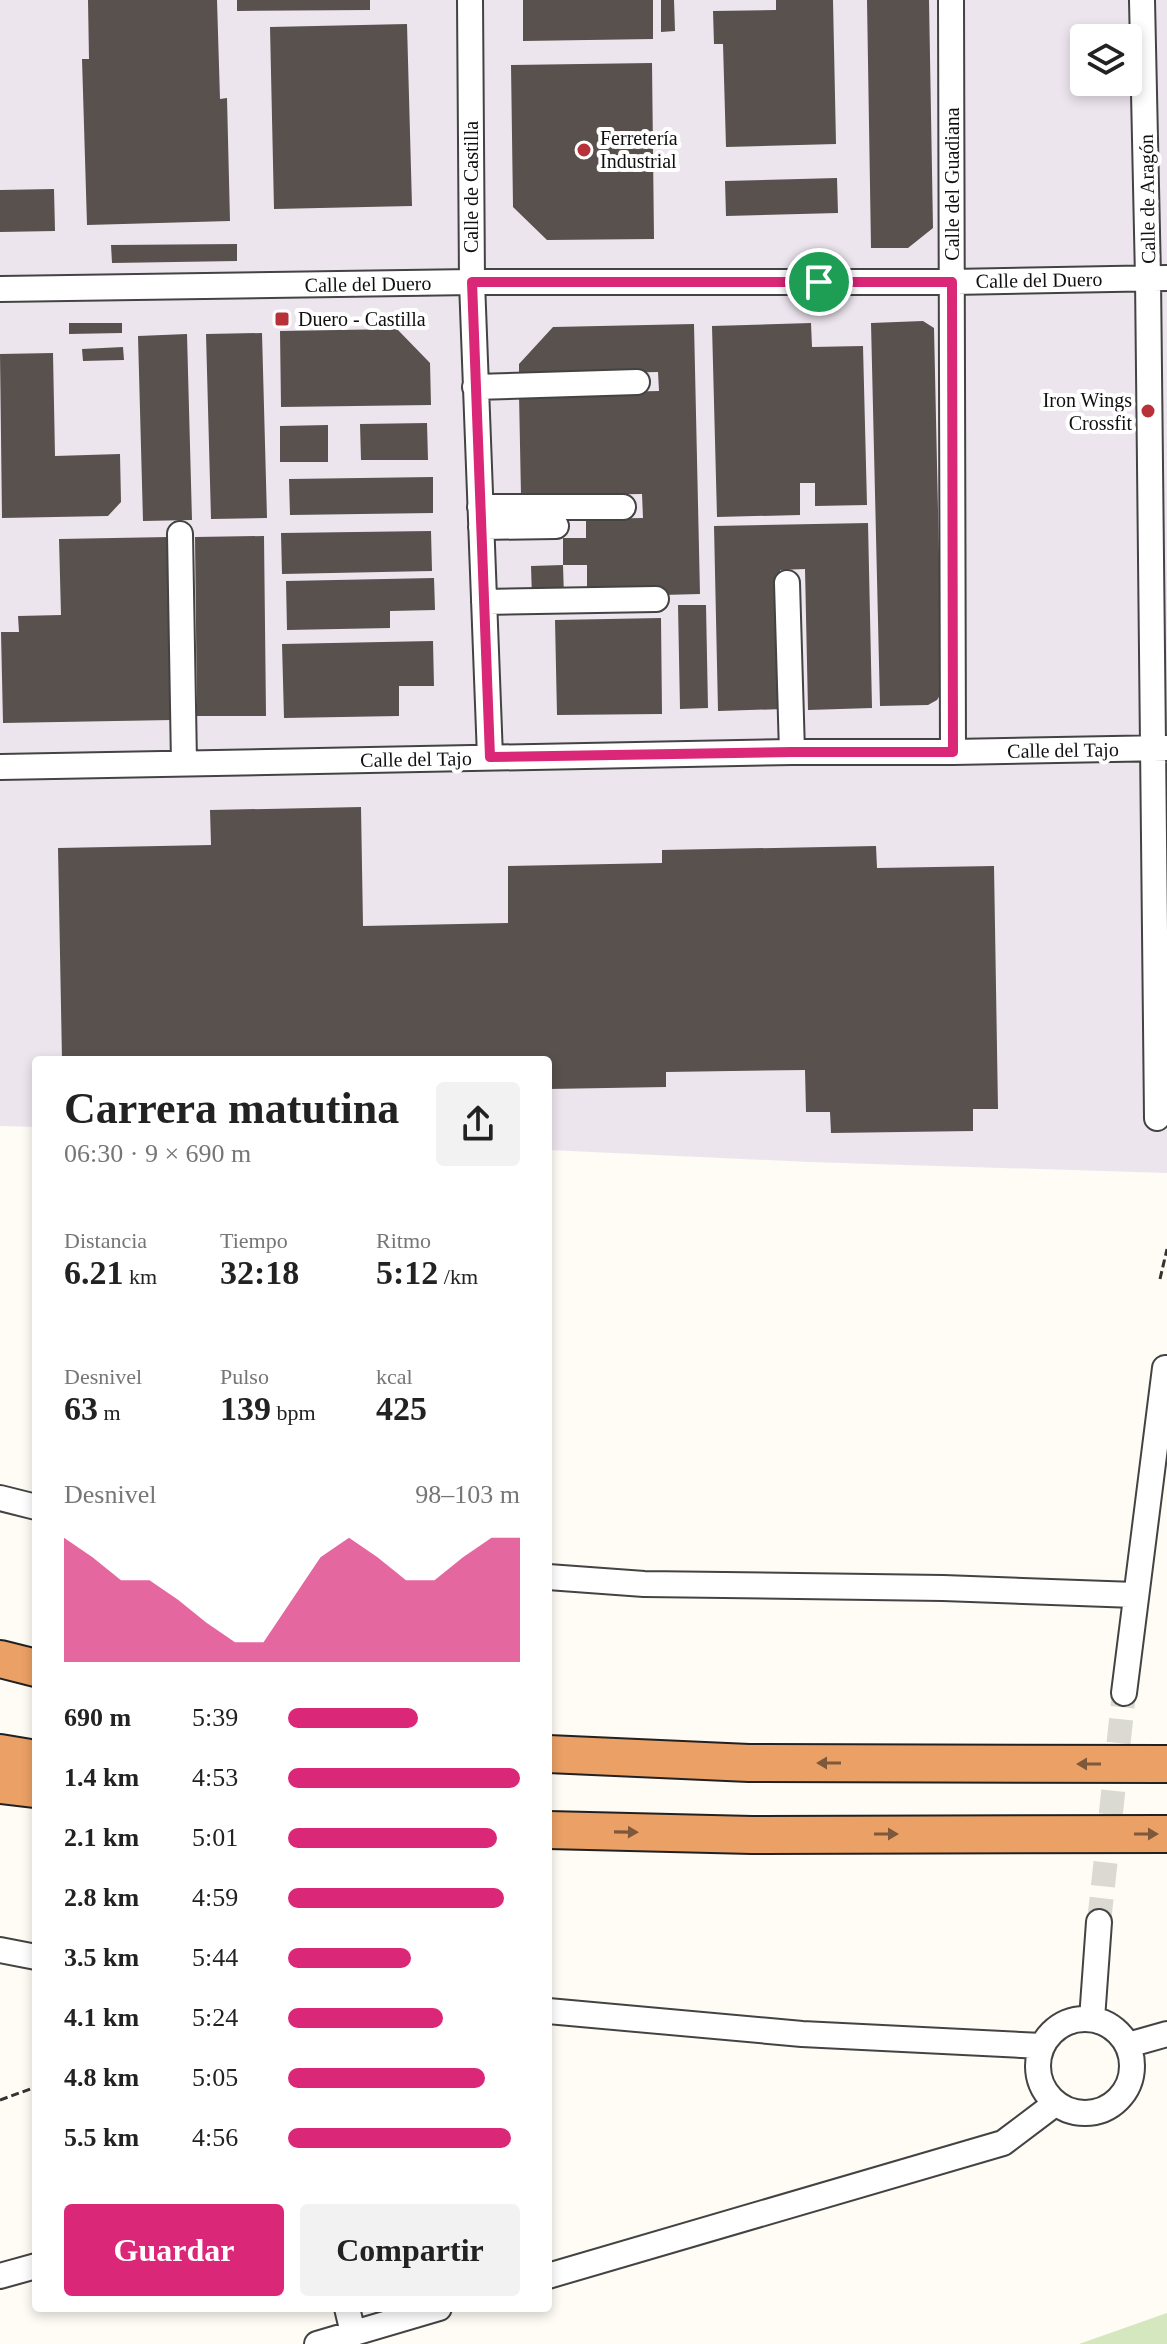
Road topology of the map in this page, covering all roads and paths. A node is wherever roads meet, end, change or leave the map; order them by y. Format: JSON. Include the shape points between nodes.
{"nodes":[{"id":1,"x":470,"y":0,"type":"edge"},
{"id":2,"x":951,"y":0,"type":"edge"},
{"id":3,"x":1142,"y":0,"type":"edge"},
{"id":4,"x":1158,"y":278,"type":"edge"},
{"id":5,"x":472,"y":282,"type":"junction"},
{"id":6,"x":952,"y":282,"type":"junction"},
{"id":7,"x":0,"y":289,"type":"edge"},
{"id":8,"x":637,"y":382,"type":"dead end"},
{"id":9,"x":475,"y":387,"type":"junction"},
{"id":10,"x":623,"y":507,"type":"dead end"},
{"id":11,"x":480,"y":517,"type":"junction"},
{"id":12,"x":556,"y":526,"type":"dead end"},
{"id":13,"x":180,"y":534,"type":"dead end"},
{"id":14,"x":787,"y":583,"type":"dead end"},
{"id":15,"x":656,"y":599,"type":"dead end"},
{"id":16,"x":484,"y":602,"type":"junction"},
{"id":17,"x":1161,"y":748,"type":"edge"},
{"id":18,"x":792,"y":752,"type":"junction"},
{"id":19,"x":953,"y":752,"type":"junction"},
{"id":20,"x":490,"y":757,"type":"junction"},
{"id":21,"x":184,"y":763,"type":"junction"},
{"id":22,"x":0,"y":767,"type":"edge"},
{"id":23,"x":1157,"y":1118,"type":"dead end"},
{"id":24,"x":1167,"y":1249,"type":"edge"},
{"id":25,"x":1160,"y":1279,"type":"dead end"},
{"id":26,"x":1165,"y":1368,"type":"edge"},
{"id":27,"x":0,"y":1498,"type":"edge"},
{"id":28,"x":32,"y":1506,"type":"edge"},
{"id":29,"x":552,"y":1577,"type":"edge"},
{"id":30,"x":1135,"y":1595,"type":"junction"},
{"id":31,"x":0,"y":1659,"type":"edge"},
{"id":32,"x":32,"y":1667,"type":"edge"},
{"id":33,"x":0,"y":1682,"type":"edge"},
{"id":34,"x":32,"y":1688,"type":"edge"},
{"id":35,"x":1124,"y":1693,"type":"tunnel mouth"},
{"id":36,"x":552,"y":1751,"type":"edge"},
{"id":37,"x":0,"y":1753,"type":"edge"},
{"id":38,"x":32,"y":1758,"type":"edge"},
{"id":39,"x":1167,"y":1764,"type":"edge"},
{"id":40,"x":0,"y":1785,"type":"edge"},
{"id":41,"x":32,"y":1789,"type":"edge"},
{"id":42,"x":552,"y":1830,"type":"edge"},
{"id":43,"x":1167,"y":1834,"type":"edge"},
{"id":44,"x":1099,"y":1922,"type":"tunnel mouth"},
{"id":45,"x":0,"y":1950,"type":"edge"},
{"id":46,"x":32,"y":1956,"type":"edge"},
{"id":47,"x":552,"y":2011,"type":"edge"},
{"id":48,"x":1092,"y":2019,"type":"junction"},
{"id":49,"x":1167,"y":2034,"type":"edge"},
{"id":50,"x":1128,"y":2045,"type":"junction"},
{"id":51,"x":1042,"y":2046,"type":"junction"},
{"id":52,"x":32,"y":2088,"type":"edge"},
{"id":53,"x":0,"y":2100,"type":"edge"},
{"id":54,"x":1056,"y":2103,"type":"junction"},
{"id":55,"x":32,"y":2267,"type":"edge"},
{"id":56,"x":552,"y":2275,"type":"edge"},
{"id":57,"x":0,"y":2276,"type":"edge"},
{"id":58,"x":348,"y":2312,"type":"edge"},
{"id":59,"x":425,"y":2312,"type":"edge"},
{"id":60,"x":353,"y":2333,"type":"junction"},
{"id":61,"x":317,"y":2344,"type":"edge"}],
"edges":[{"from":1,"to":5,"type":"street","name":"Calle de Castilla"},
{"from":2,"to":6,"type":"street","name":"Calle del Guadiana"},
{"from":3,"to":4,"type":"street","name":"Calle de Aragón"},
{"from":4,"to":6,"type":"street","name":"Calle del Duero"},
{"from":4,"to":17,"type":"street","name":"Calle de Aragón"},
{"from":5,"to":6,"type":"street","name":"Calle del Duero"},
{"from":5,"to":7,"type":"street","name":"Calle del Duero"},
{"from":5,"to":9,"type":"street","name":"Calle de Castilla"},
{"from":6,"to":19,"type":"street","name":"Calle del Guadiana"},
{"from":8,"to":9,"type":"street"},
{"from":9,"to":11,"type":"street","name":"Calle de Castilla"},
{"from":10,"to":11,"type":"street"},
{"from":11,"to":12,"type":"street"},
{"from":11,"to":16,"type":"street","name":"Calle de Castilla"},
{"from":13,"to":21,"type":"street"},
{"from":14,"to":18,"type":"street"},
{"from":15,"to":16,"type":"street"},
{"from":16,"to":20,"type":"street","name":"Calle de Castilla"},
{"from":17,"to":19,"type":"street","name":"Calle del Tajo"},
{"from":17,"to":23,"type":"street","name":"Calle de Aragón"},
{"from":18,"to":19,"type":"street","name":"Calle del Tajo"},
{"from":18,"to":20,"type":"street","name":"Calle del Tajo"},
{"from":20,"to":21,"type":"street","name":"Calle del Tajo"},
{"from":21,"to":22,"type":"street","name":"Calle del Tajo"},
{"from":24,"to":25,"type":"path"},
{"from":26,"to":30,"type":"street"},
{"from":27,"to":28,"type":"street"},
{"from":29,"to":30,"type":"street"},
{"from":30,"to":35,"type":"street"},
{"from":31,"to":32,"type":"highway"},
{"from":33,"to":34,"type":"highway"},
{"from":39,"to":36,"type":"highway","one_way":true,"via":[[749,1763]]},
{"from":37,"to":38,"type":"highway"},
{"from":40,"to":41,"type":"highway"},
{"from":42,"to":43,"type":"highway","one_way":true},
{"from":44,"to":48,"type":"street"},
{"from":45,"to":46,"type":"street"},
{"from":47,"to":51,"type":"street","via":[[802,2034]]},
{"from":48,"to":50,"type":"street","via":[[1111,2026]]},
{"from":48,"to":51,"type":"street","via":[[1063,2024]]},
{"from":49,"to":50,"type":"street"},
{"from":50,"to":54,"type":"street","via":[[1131,2075],[1114,2103],[1088,2113]]},
{"from":51,"to":54,"type":"street","via":[[1039,2077]]},
{"from":52,"to":53,"type":"path"},
{"from":54,"to":56,"type":"street","via":[[1003,2143]]},
{"from":55,"to":57,"type":"street"},
{"from":58,"to":60,"type":"street"},
{"from":59,"to":60,"type":"street"},
{"from":60,"to":61,"type":"street"}]}
